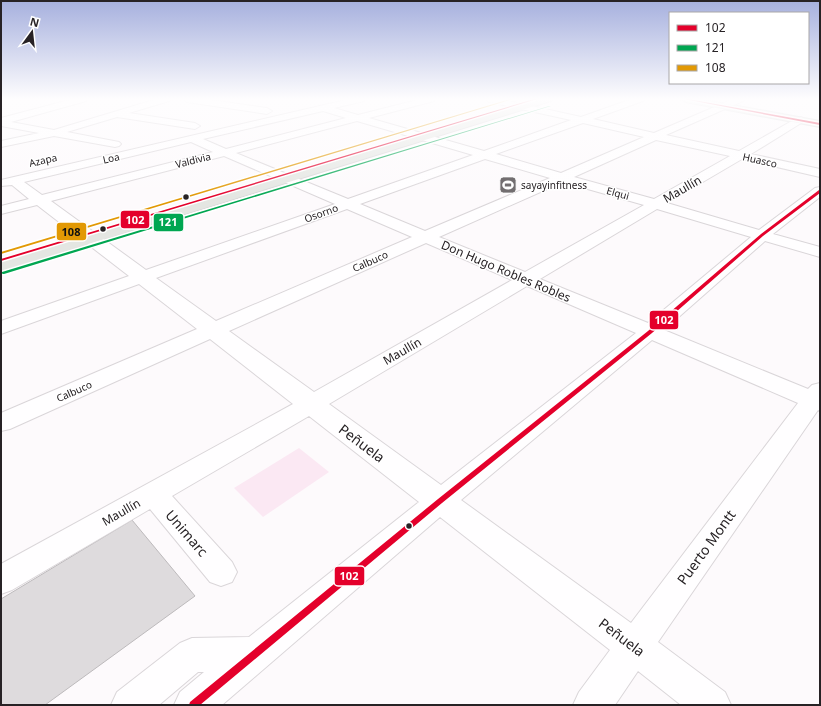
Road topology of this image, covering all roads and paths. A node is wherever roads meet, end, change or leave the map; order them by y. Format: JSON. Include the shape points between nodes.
{"nodes":[{"id":1,"x":49,"y":132,"type":"edge"},
{"id":2,"x":57,"y":132,"type":"edge"},
{"id":3,"x":190,"y":132,"type":"edge"},
{"id":4,"x":199,"y":132,"type":"edge"},
{"id":5,"x":303,"y":132,"type":"edge"},
{"id":6,"x":406,"y":132,"type":"edge"},
{"id":7,"x":434,"y":132,"type":"edge"},
{"id":8,"x":549,"y":132,"type":"edge"},
{"id":9,"x":637,"y":132,"type":"edge"},
{"id":10,"x":664,"y":132,"type":"edge"},
{"id":11,"x":790,"y":132,"type":"edge"},
{"id":12,"x":54,"y":133,"type":"junction"},
{"id":13,"x":420,"y":136,"type":"junction"},
{"id":14,"x":655,"y":136,"type":"junction"},
{"id":15,"x":1,"y":144,"type":"edge"},
{"id":16,"x":92,"y":149,"type":"dead end"},
{"id":17,"x":225,"y":152,"type":"junction"},
{"id":18,"x":484,"y":155,"type":"junction"},
{"id":19,"x":740,"y":155,"type":"junction"},
{"id":20,"x":820,"y":173,"type":"edge"},
{"id":21,"x":284,"y":177,"type":"junction"},
{"id":22,"x":561,"y":177,"type":"junction"},
{"id":23,"x":7,"y":182,"type":"edge"},
{"id":24,"x":820,"y":191,"type":"edge"},
{"id":25,"x":39,"y":200,"type":"junction"},
{"id":26,"x":347,"y":204,"type":"junction"},
{"id":27,"x":655,"y":204,"type":"junction"},
{"id":28,"x":1,"y":210,"type":"edge"},
{"id":29,"x":762,"y":235,"type":"junction"},
{"id":30,"x":88,"y":237,"type":"junction"},
{"id":31,"x":425,"y":237,"type":"junction"},
{"id":32,"x":820,"y":252,"type":"edge"},
{"id":33,"x":1,"y":260,"type":"edge"},
{"id":34,"x":1,"y":266,"type":"edge"},
{"id":35,"x":142,"y":277,"type":"junction"},
{"id":36,"x":525,"y":279,"type":"junction"},
{"id":37,"x":1,"y":328,"type":"edge"},
{"id":38,"x":213,"y":330,"type":"junction"},
{"id":39,"x":650,"y":332,"type":"junction"},
{"id":40,"x":817,"y":398,"type":"edge"},
{"id":41,"x":311,"y":404,"type":"junction"},
{"id":42,"x":1,"y":423,"type":"edge"},
{"id":43,"x":153,"y":494,"type":"junction"},
{"id":44,"x":440,"y":501,"type":"junction"},
{"id":45,"x":221,"y":572,"type":"dead end"},
{"id":46,"x":1,"y":580,"type":"edge"},
{"id":47,"x":634,"y":647,"type":"junction"},
{"id":48,"x":255,"y":654,"type":"junction"},
{"id":49,"x":130,"y":705,"type":"edge"},
{"id":50,"x":193,"y":705,"type":"edge"},
{"id":51,"x":592,"y":705,"type":"edge"},
{"id":52,"x":712,"y":705,"type":"edge"}],
"edges":[{"from":1,"to":12,"type":"street"},
{"from":2,"to":12,"type":"street"},
{"from":3,"to":23,"type":"street","name":"Loa"},
{"from":4,"to":17,"type":"street","name":"Don Hugo Robles Robles"},
{"from":5,"to":17,"type":"street","name":"Valdivia"},
{"from":6,"to":13,"type":"street","name":"Elqui"},
{"from":7,"to":13,"type":"main road"},
{"from":8,"to":18,"type":"street","name":"Osorno"},
{"from":9,"to":14,"type":"street","name":"Huasco"},
{"from":10,"to":14,"type":"street","name":"Calbuco"},
{"from":11,"to":19,"type":"street","name":"Maullín"},
{"from":12,"to":15,"type":"street"},
{"from":12,"to":16,"type":"street","via":[[119,143]]},
{"from":13,"to":18,"type":"street","name":"Elqui"},
{"from":13,"to":21,"type":"main road"},
{"from":14,"to":19,"type":"street","name":"Huasco"},
{"from":14,"to":22,"type":"street","name":"Calbuco"},
{"from":17,"to":21,"type":"street","name":"Don Hugo Robles Robles"},
{"from":17,"to":25,"type":"street","name":"Valdivia"},
{"from":18,"to":22,"type":"street","name":"Elqui"},
{"from":18,"to":26,"type":"street","name":"Osorno"},
{"from":19,"to":20,"type":"street","name":"Huasco"},
{"from":19,"to":27,"type":"street","name":"Maullín"},
{"from":21,"to":26,"type":"street","name":"Don Hugo Robles Robles"},
{"from":21,"to":30,"type":"main road"},
{"from":22,"to":27,"type":"street","name":"Elqui"},
{"from":22,"to":31,"type":"street","name":"Calbuco"},
{"from":23,"to":25,"type":"street","name":"Peñuela"},
{"from":24,"to":29,"type":"street"},
{"from":25,"to":28,"type":"street","name":"Valdivia"},
{"from":25,"to":30,"type":"street","name":"Peñuela"},
{"from":26,"to":31,"type":"street","name":"Don Hugo Robles Robles"},
{"from":26,"to":35,"type":"street","name":"Osorno"},
{"from":27,"to":29,"type":"street","name":"Elqui"},
{"from":27,"to":36,"type":"street","name":"Maullín"},
{"from":29,"to":32,"type":"street","name":"Elqui"},
{"from":29,"to":39,"type":"street"},
{"from":30,"to":33,"type":"main road"},
{"from":30,"to":34,"type":"main road"},
{"from":30,"to":35,"type":"street","name":"Peñuela"},
{"from":31,"to":36,"type":"street","name":"Don Hugo Robles Robles"},
{"from":31,"to":38,"type":"street","name":"Calbuco"},
{"from":35,"to":37,"type":"street","name":"Osorno"},
{"from":35,"to":38,"type":"street","name":"Peñuela"},
{"from":36,"to":39,"type":"street","name":"Don Hugo Robles Robles"},
{"from":36,"to":41,"type":"street","name":"Maullín"},
{"from":38,"to":41,"type":"street","name":"Peñuela"},
{"from":38,"to":42,"type":"street","name":"Calbuco"},
{"from":39,"to":40,"type":"street","name":"Don Hugo Robles Robles"},
{"from":39,"to":44,"type":"street"},
{"from":40,"to":47,"type":"street","name":"Puerto Montt"},
{"from":41,"to":43,"type":"street","name":"Maullín"},
{"from":41,"to":44,"type":"street","name":"Peñuela"},
{"from":43,"to":45,"type":"street","name":"Unimarc"},
{"from":43,"to":46,"type":"street","name":"Maullín"},
{"from":44,"to":47,"type":"street","name":"Peñuela"},
{"from":44,"to":48,"type":"street"},
{"from":47,"to":51,"type":"street","name":"Puerto Montt"},
{"from":47,"to":52,"type":"street","name":"Peñuela"},
{"from":48,"to":49,"type":"street","via":[[192,655]]},
{"from":48,"to":50,"type":"street"}]}
